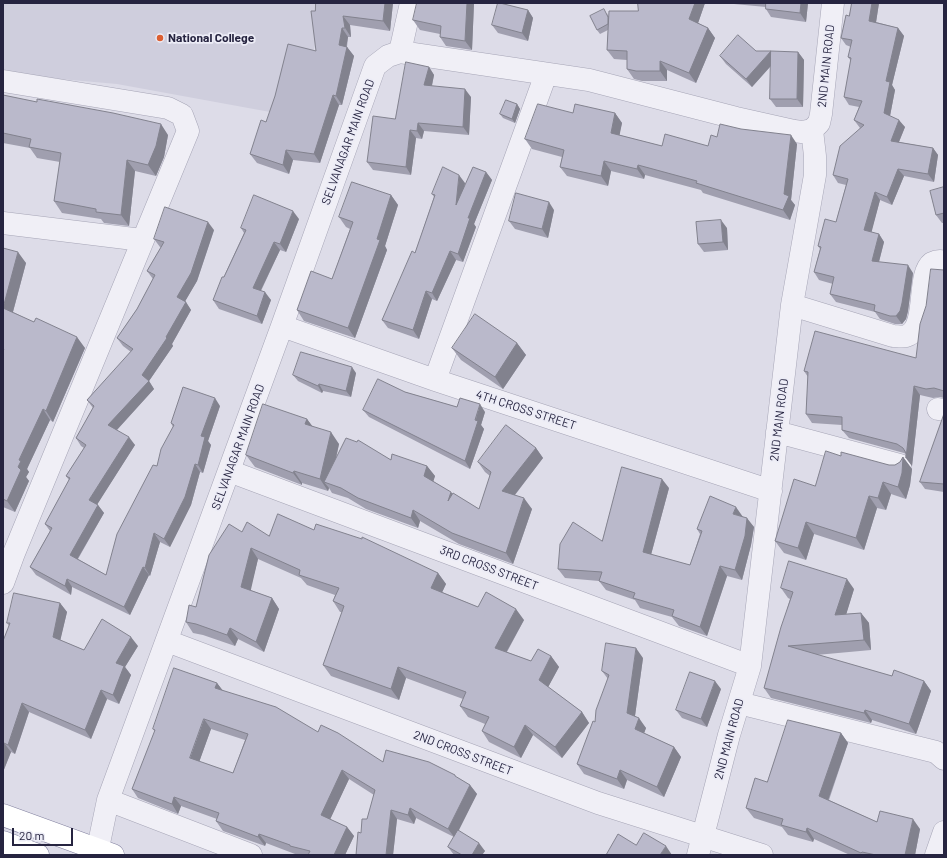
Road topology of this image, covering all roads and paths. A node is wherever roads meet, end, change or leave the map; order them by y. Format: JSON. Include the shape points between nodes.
{"nodes":[{"id":1,"x":411,"y":3,"type":"edge"},
{"id":2,"x":833,"y":3,"type":"edge"},
{"id":3,"x":400,"y":52,"type":"junction"},
{"id":4,"x":546,"y":74,"type":"junction"},
{"id":5,"x":3,"y":81,"type":"edge"},
{"id":6,"x":812,"y":130,"type":"junction"},
{"id":7,"x":3,"y":223,"type":"edge"},
{"id":8,"x":142,"y":240,"type":"junction"},
{"id":9,"x":944,"y":263,"type":"edge"},
{"id":10,"x":792,"y":305,"type":"junction"},
{"id":11,"x":282,"y":326,"type":"junction"},
{"id":12,"x":436,"y":380,"type":"junction"},
{"id":13,"x":778,"y":432,"type":"junction"},
{"id":14,"x":900,"y":465,"type":"edge"},
{"id":15,"x":229,"y":471,"type":"junction"},
{"id":16,"x":771,"y":491,"type":"junction"},
{"id":17,"x":8,"y":551,"type":"edge"},
{"id":18,"x":3,"y":583,"type":"edge"},
{"id":19,"x":167,"y":641,"type":"junction"},
{"id":20,"x":750,"y":666,"type":"junction"},
{"id":21,"x":739,"y":704,"type":"junction"},
{"id":22,"x":944,"y":759,"type":"edge"},
{"id":23,"x":108,"y":800,"type":"junction"},
{"id":24,"x":3,"y":815,"type":"edge"},
{"id":25,"x":944,"y":832,"type":"edge"},
{"id":26,"x":3,"y":842,"type":"edge"},
{"id":27,"x":701,"y":845,"type":"edge"},
{"id":28,"x":102,"y":853,"type":"edge"},
{"id":29,"x":38,"y":855,"type":"edge"},
{"id":30,"x":251,"y":855,"type":"edge"},
{"id":31,"x":762,"y":855,"type":"edge"},
{"id":32,"x":936,"y":855,"type":"edge"}],
"edges":[{"from":1,"to":3,"type":"street"},
{"from":2,"to":6,"type":"street","name":"2ND MAIN ROAD","via":[[821,114],[819,123]]},
{"from":3,"to":4,"type":"street"},
{"from":3,"to":11,"type":"street","name":"SELVANAGAR MAIN ROAD","via":[[388,56],[375,66]]},
{"from":4,"to":6,"type":"street","via":[[589,80],[794,131]]},
{"from":4,"to":12,"type":"street"},
{"from":5,"to":8,"type":"street","via":[[168,108],[182,115],[188,131]]},
{"from":6,"to":10,"type":"street","name":"2ND MAIN ROAD","via":[[816,156],[815,175]]},
{"from":7,"to":8,"type":"street"},
{"from":8,"to":17,"type":"street"},
{"from":9,"to":10,"type":"street","via":[[940,260],[932,263],[926,270],[918,322],[913,332],[905,336],[893,336]]},
{"from":10,"to":13,"type":"street","name":"2ND MAIN ROAD"},
{"from":11,"to":12,"type":"street","name":"4TH CROSS STREET"},
{"from":11,"to":15,"type":"street","name":"SELVANAGAR MAIN ROAD"},
{"from":12,"to":16,"type":"street","name":"4TH CROSS STREET"},
{"from":13,"to":14,"type":"street"},
{"from":13,"to":16,"type":"street","name":"2ND MAIN ROAD"},
{"from":15,"to":19,"type":"street","name":"SELVANAGAR MAIN ROAD"},
{"from":15,"to":20,"type":"street","name":"3RD CROSS STREET"},
{"from":16,"to":20,"type":"street","name":"2ND MAIN ROAD"},
{"from":17,"to":18,"type":"street"},
{"from":19,"to":23,"type":"street","name":"SELVANAGAR MAIN ROAD"},
{"from":19,"to":27,"type":"street","name":"2ND CROSS STREET","via":[[598,803]]},
{"from":20,"to":21,"type":"street","name":"2ND MAIN ROAD"},
{"from":21,"to":22,"type":"street","via":[[936,752]]},
{"from":21,"to":27,"type":"street","name":"2ND MAIN ROAD"},
{"from":23,"to":28,"type":"street","name":"SELVANAGAR MAIN ROAD"},
{"from":23,"to":30,"type":"street"},
{"from":24,"to":28,"type":"highway"},
{"from":25,"to":32,"type":"street"},
{"from":26,"to":29,"type":"highway"},
{"from":27,"to":31,"type":"street","name":"2ND CROSS STREET"}]}
